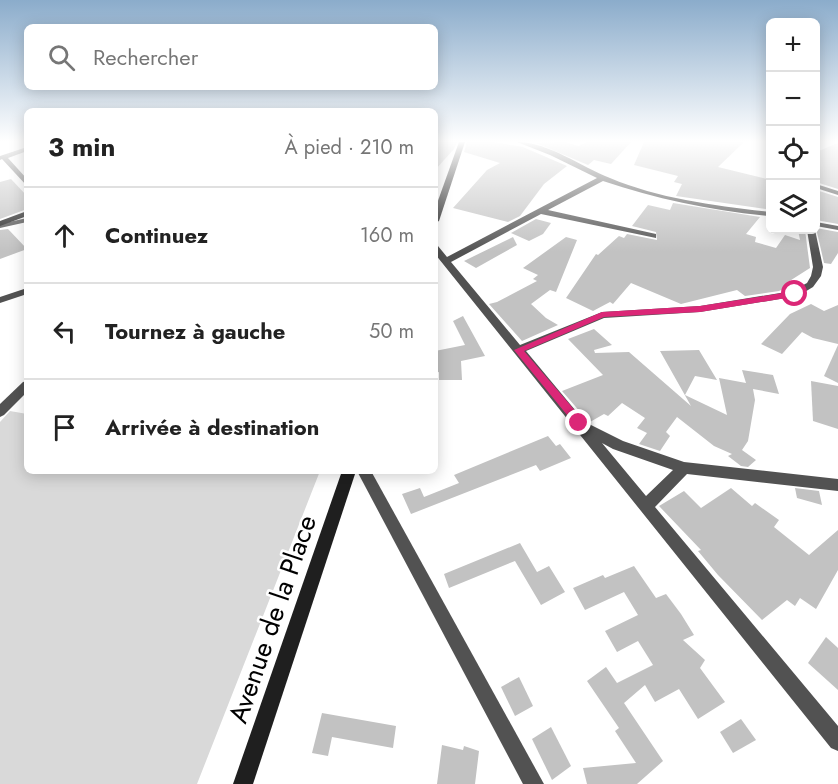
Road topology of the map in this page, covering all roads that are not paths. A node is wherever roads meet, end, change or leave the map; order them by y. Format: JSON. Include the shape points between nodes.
{"nodes":[{"id":1,"x":449,"y":179,"type":"edge"},
{"id":2,"x":602,"y":179,"type":"edge"},
{"id":3,"x":605,"y":179,"type":"edge"},
{"id":4,"x":820,"y":187,"type":"edge"},
{"id":5,"x":838,"y":193,"type":"edge"},
{"id":6,"x":540,"y":211,"type":"junction"},
{"id":7,"x":438,"y":212,"type":"edge"},
{"id":8,"x":24,"y":214,"type":"edge"},
{"id":9,"x":766,"y":214,"type":"edge"},
{"id":10,"x":24,"y":221,"type":"edge"},
{"id":11,"x":0,"y":225,"type":"edge"},
{"id":12,"x":820,"y":225,"type":"edge"},
{"id":13,"x":838,"y":228,"type":"edge"},
{"id":14,"x":812,"y":234,"type":"edge"},
{"id":15,"x":653,"y":236,"type":"dead end"},
{"id":16,"x":438,"y":251,"type":"edge"},
{"id":17,"x":447,"y":260,"type":"junction"},
{"id":18,"x":24,"y":292,"type":"edge"},
{"id":19,"x":0,"y":300,"type":"edge"},
{"id":20,"x":518,"y":350,"type":"junction"},
{"id":21,"x":21,"y":397,"type":"edge"},
{"id":22,"x":0,"y":412,"type":"edge"},
{"id":23,"x":579,"y":423,"type":"junction"},
{"id":24,"x":684,"y":468,"type":"junction"},
{"id":25,"x":349,"y":474,"type":"edge"},
{"id":26,"x":366,"y":474,"type":"edge"},
{"id":27,"x":838,"y":485,"type":"edge"},
{"id":28,"x":646,"y":506,"type":"junction"},
{"id":29,"x":838,"y":741,"type":"edge"},
{"id":30,"x":243,"y":784,"type":"edge"},
{"id":31,"x":534,"y":784,"type":"edge"}],
"edges":[{"from":1,"to":7,"type":"street"},
{"from":2,"to":6,"type":"street"},
{"from":3,"to":9,"type":"street","via":[[717,209]]},
{"from":4,"to":5,"type":"street"},
{"from":6,"to":15,"type":"street"},
{"from":6,"to":17,"type":"street"},
{"from":8,"to":11,"type":"street"},
{"from":10,"to":11,"type":"street"},
{"from":12,"to":13,"type":"street"},
{"from":14,"to":20,"type":"street","via":[[816,276],[795,294],[700,309],[602,315]]},
{"from":16,"to":17,"type":"street"},
{"from":17,"to":20,"type":"street"},
{"from":18,"to":19,"type":"street"},
{"from":20,"to":23,"type":"street"},
{"from":21,"to":22,"type":"street"},
{"from":23,"to":24,"type":"street","via":[[618,445]]},
{"from":23,"to":28,"type":"street"},
{"from":24,"to":27,"type":"street"},
{"from":24,"to":28,"type":"street"},
{"from":25,"to":30,"type":"street","name":"Avenue de la Place"},
{"from":26,"to":31,"type":"street"},
{"from":28,"to":29,"type":"street"}]}
